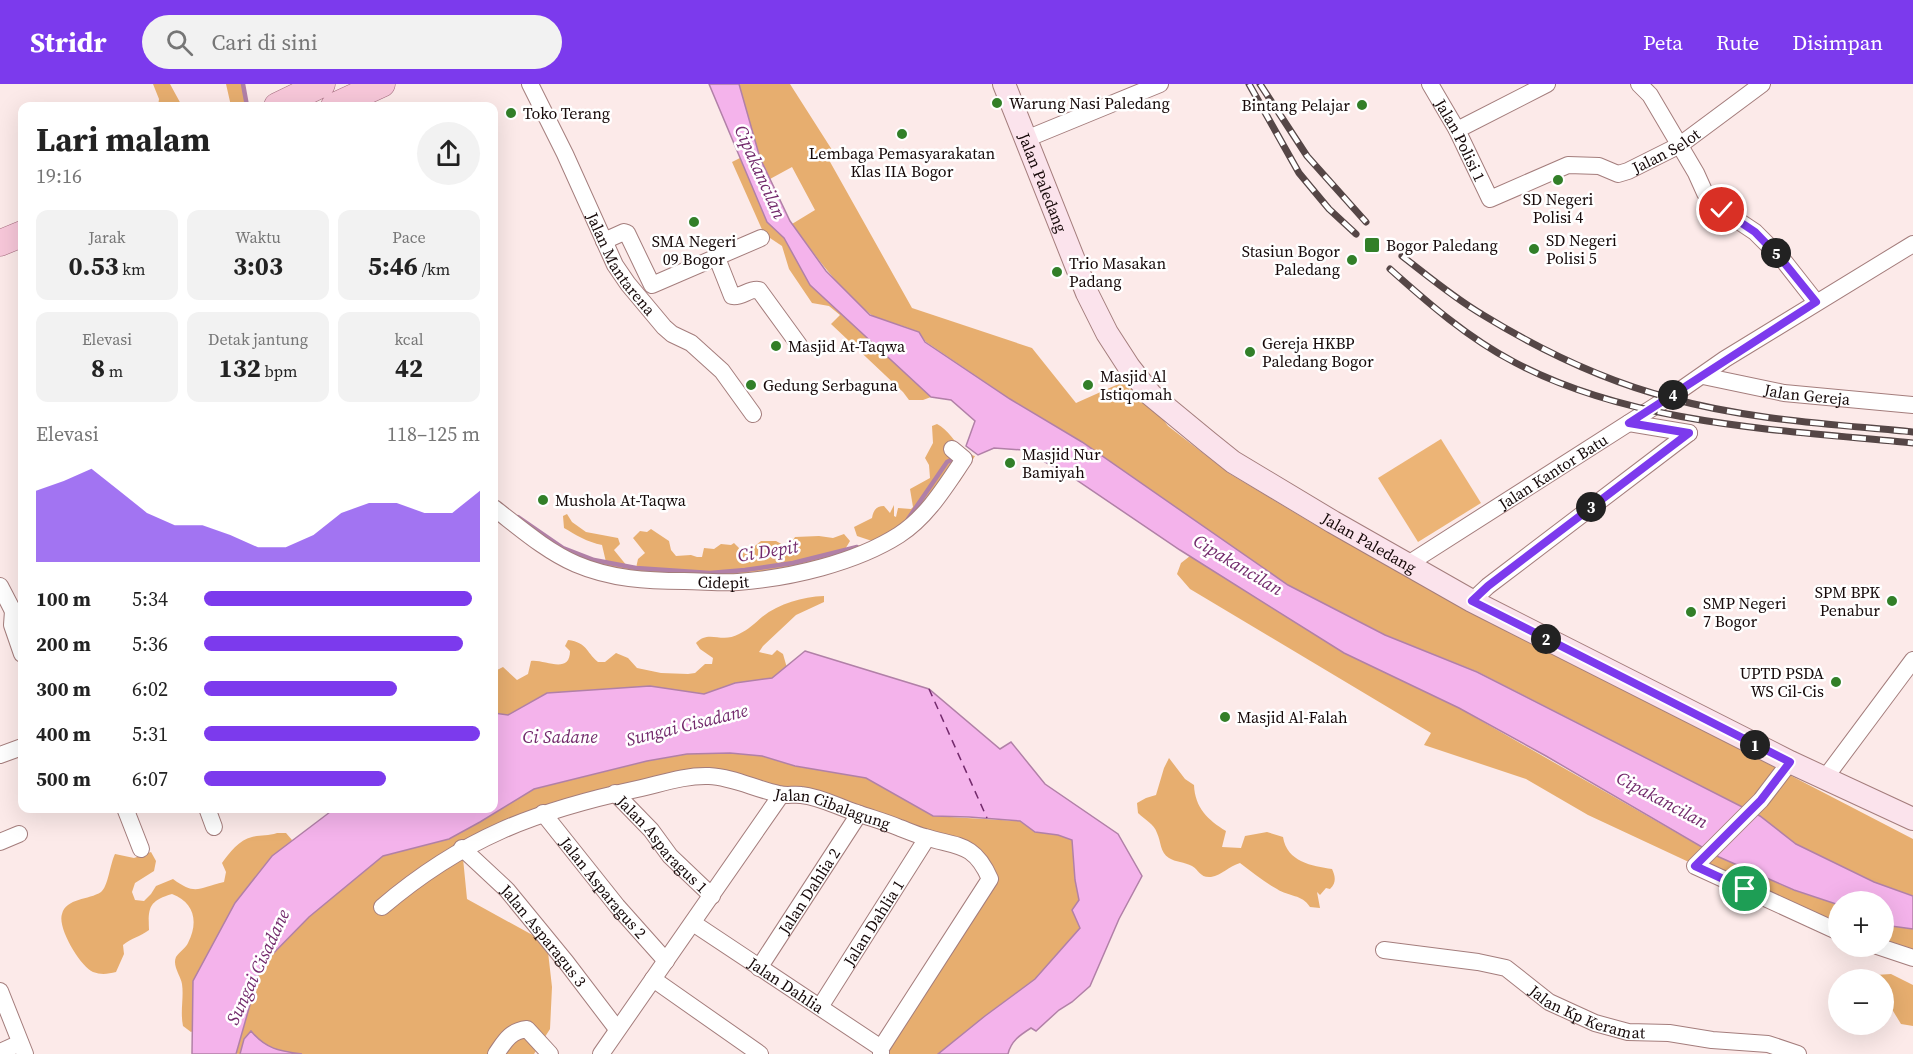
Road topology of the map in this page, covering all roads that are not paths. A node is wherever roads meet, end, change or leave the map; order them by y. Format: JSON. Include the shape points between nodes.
{"nodes":[{"id":1,"x":322,"y":84,"type":"edge"},
{"id":2,"x":382,"y":84,"type":"edge"},
{"id":3,"x":530,"y":84,"type":"edge"},
{"id":4,"x":1004,"y":84,"type":"edge"},
{"id":5,"x":1160,"y":84,"type":"edge"},
{"id":6,"x":1430,"y":84,"type":"edge"},
{"id":7,"x":1548,"y":84,"type":"edge"},
{"id":8,"x":1640,"y":84,"type":"edge"},
{"id":9,"x":1762,"y":84,"type":"edge"},
{"id":10,"x":285,"y":102,"type":"edge"},
{"id":11,"x":351,"y":102,"type":"edge"},
{"id":12,"x":1457,"y":130,"type":"junction"},
{"id":13,"x":1026,"y":138,"type":"junction"},
{"id":14,"x":1680,"y":145,"type":"junction"},
{"id":15,"x":1490,"y":199,"type":"joint"},
{"id":16,"x":18,"y":217,"type":"edge"},
{"id":17,"x":0,"y":224,"type":"edge"},
{"id":18,"x":18,"y":236,"type":"edge"},
{"id":19,"x":761,"y":238,"type":"dead end"},
{"id":20,"x":604,"y":241,"type":"junction"},
{"id":21,"x":0,"y":243,"type":"edge"},
{"id":22,"x":1913,"y":244,"type":"edge"},
{"id":23,"x":717,"y":258,"type":"junction"},
{"id":24,"x":1816,"y":302,"type":"junction"},
{"id":25,"x":799,"y":345,"type":"dead end"},
{"id":26,"x":1702,"y":376,"type":"junction"},
{"id":27,"x":1913,"y":405,"type":"edge"},
{"id":28,"x":753,"y":414,"type":"dead end"},
{"id":29,"x":1629,"y":423,"type":"junction"},
{"id":30,"x":956,"y":453,"type":"dead end"},
{"id":31,"x":498,"y":511,"type":"edge"},
{"id":32,"x":1408,"y":564,"type":"junction"},
{"id":33,"x":0,"y":586,"type":"edge"},
{"id":34,"x":1472,"y":601,"type":"junction"},
{"id":35,"x":18,"y":616,"type":"edge"},
{"id":36,"x":18,"y":642,"type":"edge"},
{"id":37,"x":1913,"y":660,"type":"edge"},
{"id":38,"x":18,"y":748,"type":"edge"},
{"id":39,"x":0,"y":755,"type":"edge"},
{"id":40,"x":1790,"y":762,"type":"junction"},
{"id":41,"x":1825,"y":778,"type":"junction"},
{"id":42,"x":615,"y":793,"type":"junction"},
{"id":43,"x":781,"y":795,"type":"junction"},
{"id":44,"x":127,"y":813,"type":"edge"},
{"id":45,"x":209,"y":813,"type":"edge"},
{"id":46,"x":543,"y":813,"type":"junction"},
{"id":47,"x":859,"y":814,"type":"junction"},
{"id":48,"x":1913,"y":819,"type":"edge"},
{"id":49,"x":214,"y":827,"type":"dead end"},
{"id":50,"x":19,"y":834,"type":"dead end"},
{"id":51,"x":927,"y":838,"type":"junction"},
{"id":52,"x":0,"y":842,"type":"edge"},
{"id":53,"x":462,"y":848,"type":"junction"},
{"id":54,"x":141,"y":849,"type":"dead end"},
{"id":55,"x":712,"y":896,"type":"junction"},
{"id":56,"x":382,"y":906,"type":"dead end"},
{"id":57,"x":693,"y":923,"type":"junction"},
{"id":58,"x":1828,"y":927,"type":"edge"},
{"id":59,"x":1384,"y":950,"type":"dead end"},
{"id":60,"x":1894,"y":952,"type":"edge"},
{"id":61,"x":1913,"y":958,"type":"edge"},
{"id":62,"x":666,"y":961,"type":"junction"},
{"id":63,"x":759,"y":968,"type":"junction"},
{"id":64,"x":653,"y":979,"type":"junction"},
{"id":65,"x":0,"y":991,"type":"edge"},
{"id":66,"x":820,"y":1007,"type":"junction"},
{"id":67,"x":617,"y":1029,"type":"junction"},
{"id":68,"x":23,"y":1049,"type":"edge"},
{"id":69,"x":610,"y":1051,"type":"edge"},
{"id":70,"x":881,"y":1051,"type":"edge"},
{"id":71,"x":0,"y":1052,"type":"edge"},
{"id":72,"x":496,"y":1054,"type":"edge"},
{"id":73,"x":550,"y":1054,"type":"edge"},
{"id":74,"x":760,"y":1054,"type":"edge"},
{"id":75,"x":1798,"y":1054,"type":"edge"}],
"edges":[{"from":1,"to":10,"type":"main road"},
{"from":2,"to":11,"type":"main road"},
{"from":3,"to":20,"type":"street","name":"Jalan Mantarena"},
{"from":4,"to":13,"type":"street","name":"Jalan Paledang"},
{"from":5,"to":13,"type":"street"},
{"from":6,"to":12,"type":"street","name":"Jalan Polisi 1"},
{"from":7,"to":12,"type":"street"},
{"from":8,"to":14,"type":"street"},
{"from":9,"to":14,"type":"street","name":"Jalan Selot"},
{"from":12,"to":15,"type":"street","name":"Jalan Polisi 1"},
{"from":13,"to":32,"type":"street","name":"Jalan Paledang","via":[[1087,293],[1107,333],[1151,395],[1233,462]]},
{"from":14,"to":15,"type":"street","name":"Jalan Selot","via":[[1618,174],[1599,166],[1568,165]]},
{"from":14,"to":24,"type":"street","via":[[1705,193],[1755,232]]},
{"from":16,"to":17,"type":"main road"},
{"from":18,"to":21,"type":"main road"},
{"from":19,"to":23,"type":"street"},
{"from":20,"to":23,"type":"street","via":[[627,233],[652,285]]},
{"from":20,"to":28,"type":"street","name":"Jalan Mantarena","via":[[628,284],[664,327],[703,352],[723,371]]},
{"from":22,"to":24,"type":"street","name":"Jalan Kantor Batu"},
{"from":23,"to":25,"type":"street","via":[[732,296],[759,290]]},
{"from":24,"to":26,"type":"street","name":"Jalan Kantor Batu"},
{"from":26,"to":27,"type":"street","name":"Jalan Gereja","via":[[1784,393]]},
{"from":26,"to":29,"type":"street","name":"Jalan Kantor Batu"},
{"from":29,"to":32,"type":"street","name":"Jalan Kantor Batu"},
{"from":29,"to":34,"type":"street","via":[[1689,433]]},
{"from":30,"to":31,"type":"street","name":"Cidepit","via":[[964,459],[944,489],[921,517],[900,534],[873,550],[806,572],[724,582],[659,582],[601,573],[558,555]]},
{"from":32,"to":34,"type":"street","name":"Jalan Paledang"},
{"from":33,"to":35,"type":"street"},
{"from":34,"to":40,"type":"street","name":"Jalan Paledang"},
{"from":35,"to":36,"type":"street","via":[[12,625]]},
{"from":37,"to":41,"type":"street"},
{"from":38,"to":39,"type":"street"},
{"from":40,"to":41,"type":"street","name":"Jalan Paledang"},
{"from":40,"to":58,"type":"street","via":[[1758,803],[1696,864]]},
{"from":41,"to":48,"type":"street","name":"Jalan Paledang"},
{"from":42,"to":43,"type":"street","name":"Jalan Cibalagung","via":[[709,776]]},
{"from":42,"to":46,"type":"street","name":"Jalan Cibalagung"},
{"from":42,"to":55,"type":"street","name":"Jalan Asparagus 1"},
{"from":43,"to":47,"type":"street","name":"Jalan Cibalagung","via":[[821,799]]},
{"from":43,"to":55,"type":"street"},
{"from":44,"to":54,"type":"street"},
{"from":45,"to":49,"type":"street"},
{"from":46,"to":53,"type":"street","name":"Jalan Cibalagung"},
{"from":46,"to":62,"type":"street","name":"Jalan Asparagus 2"},
{"from":47,"to":51,"type":"street","name":"Jalan Cibalagung"},
{"from":47,"to":63,"type":"street","name":"Jalan Dahlia 2"},
{"from":50,"to":52,"type":"street"},
{"from":51,"to":66,"type":"street","name":"Jalan Dahlia 1"},
{"from":51,"to":70,"type":"street","name":"Jalan Cibalagung","via":[[966,849],[984,866],[990,879]]},
{"from":53,"to":56,"type":"street","name":"Jalan Cibalagung"},
{"from":53,"to":67,"type":"street","name":"Jalan Asparagus 3","via":[[507,890]]},
{"from":55,"to":57,"type":"street"},
{"from":57,"to":62,"type":"street"},
{"from":57,"to":63,"type":"street","name":"Jalan Dahlia"},
{"from":59,"to":75,"type":"street","name":"Jalan Kp Keramat","via":[[1506,968],[1549,1002],[1595,1023],[1628,1032],[1768,1044]]},
{"from":60,"to":61,"type":"street"},
{"from":62,"to":64,"type":"street"},
{"from":63,"to":66,"type":"street","name":"Jalan Dahlia"},
{"from":64,"to":67,"type":"street"},
{"from":64,"to":74,"type":"street"},
{"from":65,"to":68,"type":"street"},
{"from":66,"to":70,"type":"street","name":"Jalan Dahlia"},
{"from":67,"to":69,"type":"street"},
{"from":68,"to":71,"type":"street"},
{"from":72,"to":73,"type":"street","via":[[510,1035],[527,1029]]}]}
